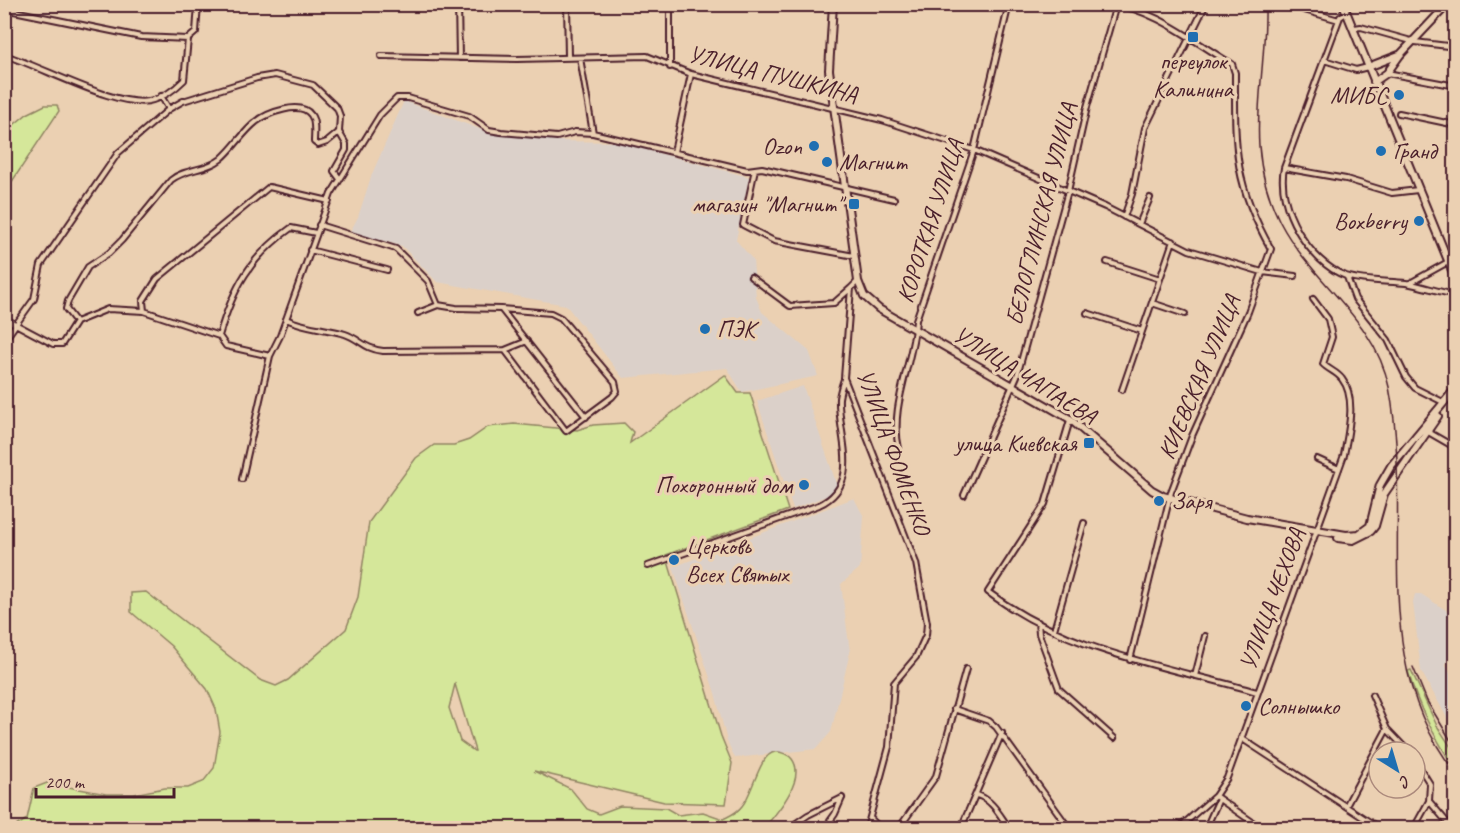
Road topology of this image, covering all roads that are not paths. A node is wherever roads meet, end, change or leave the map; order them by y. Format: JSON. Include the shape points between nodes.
{"nodes":[{"id":1,"x":198,"y":4,"type":"edge"},
{"id":2,"x":458,"y":4,"type":"edge"},
{"id":3,"x":567,"y":4,"type":"edge"},
{"id":4,"x":670,"y":4,"type":"edge"},
{"id":5,"x":833,"y":4,"type":"edge"},
{"id":6,"x":1009,"y":4,"type":"edge"},
{"id":7,"x":1109,"y":4,"type":"edge"},
{"id":8,"x":1206,"y":4,"type":"edge"},
{"id":9,"x":1343,"y":4,"type":"edge"},
{"id":10,"x":1448,"y":4,"type":"edge"},
{"id":11,"x":1116,"y":5,"type":"edge"},
{"id":12,"x":1283,"y":5,"type":"edge"},
{"id":13,"x":4,"y":9,"type":"edge"},
{"id":14,"x":1346,"y":13,"type":"junction"},
{"id":15,"x":1339,"y":20,"type":"junction"},
{"id":16,"x":1353,"y":29,"type":"junction"},
{"id":17,"x":1189,"y":38,"type":"junction"},
{"id":18,"x":188,"y":39,"type":"junction"},
{"id":19,"x":1415,"y":42,"type":"junction"},
{"id":20,"x":1455,"y":47,"type":"edge"},
{"id":21,"x":4,"y":55,"type":"edge"},
{"id":22,"x":1400,"y":55,"type":"junction"},
{"id":23,"x":381,"y":56,"type":"dead end"},
{"id":24,"x":568,"y":56,"type":"junction"},
{"id":25,"x":459,"y":58,"type":"junction"},
{"id":26,"x":580,"y":58,"type":"junction"},
{"id":27,"x":1324,"y":60,"type":"junction"},
{"id":28,"x":670,"y":67,"type":"junction"},
{"id":29,"x":1368,"y":67,"type":"junction"},
{"id":30,"x":1387,"y":73,"type":"junction"},
{"id":31,"x":692,"y":74,"type":"junction"},
{"id":32,"x":1374,"y":82,"type":"junction"},
{"id":33,"x":1455,"y":86,"type":"edge"},
{"id":34,"x":161,"y":96,"type":"junction"},
{"id":35,"x":833,"y":108,"type":"junction"},
{"id":36,"x":169,"y":110,"type":"junction"},
{"id":37,"x":1399,"y":113,"type":"dead end"},
{"id":38,"x":1455,"y":125,"type":"edge"},
{"id":39,"x":339,"y":132,"type":"junction"},
{"id":40,"x":593,"y":133,"type":"junction"},
{"id":41,"x":974,"y":150,"type":"junction"},
{"id":42,"x":674,"y":152,"type":"junction"},
{"id":43,"x":1284,"y":168,"type":"junction"},
{"id":44,"x":754,"y":169,"type":"junction"},
{"id":45,"x":340,"y":179,"type":"junction"},
{"id":46,"x":845,"y":186,"type":"junction"},
{"id":47,"x":1418,"y":190,"type":"junction"},
{"id":48,"x":1068,"y":191,"type":"junction"},
{"id":49,"x":1150,"y":198,"type":"dead end"},
{"id":50,"x":894,"y":199,"type":"dead end"},
{"id":51,"x":329,"y":201,"type":"junction"},
{"id":52,"x":1124,"y":217,"type":"junction"},
{"id":53,"x":1139,"y":224,"type":"junction"},
{"id":54,"x":319,"y":225,"type":"junction"},
{"id":55,"x":316,"y":233,"type":"junction"},
{"id":56,"x":1173,"y":242,"type":"junction"},
{"id":57,"x":310,"y":250,"type":"junction"},
{"id":58,"x":855,"y":256,"type":"junction"},
{"id":59,"x":1107,"y":262,"type":"dead end"},
{"id":60,"x":1448,"y":262,"type":"junction"},
{"id":61,"x":387,"y":270,"type":"dead end"},
{"id":62,"x":1262,"y":272,"type":"junction"},
{"id":63,"x":1295,"y":276,"type":"dead end"},
{"id":64,"x":751,"y":277,"type":"dead end"},
{"id":65,"x":1347,"y":277,"type":"junction"},
{"id":66,"x":1160,"y":279,"type":"junction"},
{"id":67,"x":1455,"y":280,"type":"edge"},
{"id":68,"x":858,"y":281,"type":"junction"},
{"id":69,"x":1409,"y":284,"type":"junction"},
{"id":70,"x":851,"y":288,"type":"junction"},
{"id":71,"x":1455,"y":295,"type":"edge"},
{"id":72,"x":1313,"y":300,"type":"dead end"},
{"id":73,"x":1152,"y":303,"type":"junction"},
{"id":74,"x":438,"y":305,"type":"junction"},
{"id":75,"x":501,"y":309,"type":"junction"},
{"id":76,"x":144,"y":311,"type":"junction"},
{"id":77,"x":418,"y":313,"type":"dead end"},
{"id":78,"x":1087,"y":313,"type":"dead end"},
{"id":79,"x":1185,"y":314,"type":"dead end"},
{"id":80,"x":4,"y":318,"type":"edge"},
{"id":81,"x":286,"y":319,"type":"junction"},
{"id":82,"x":76,"y":322,"type":"junction"},
{"id":83,"x":17,"y":324,"type":"junction"},
{"id":84,"x":916,"y":331,"type":"junction"},
{"id":85,"x":1142,"y":331,"type":"junction"},
{"id":86,"x":219,"y":336,"type":"junction"},
{"id":87,"x":4,"y":341,"type":"edge"},
{"id":88,"x":527,"y":341,"type":"junction"},
{"id":89,"x":505,"y":350,"type":"junction"},
{"id":90,"x":270,"y":356,"type":"junction"},
{"id":91,"x":844,"y":378,"type":"junction"},
{"id":92,"x":1014,"y":386,"type":"junction"},
{"id":93,"x":1455,"y":388,"type":"edge"},
{"id":94,"x":1122,"y":390,"type":"dead end"},
{"id":95,"x":1455,"y":396,"type":"edge"},
{"id":96,"x":1443,"y":402,"type":"junction"},
{"id":97,"x":586,"y":417,"type":"junction"},
{"id":98,"x":1071,"y":419,"type":"junction"},
{"id":99,"x":1430,"y":433,"type":"dead end"},
{"id":100,"x":1455,"y":448,"type":"edge"},
{"id":101,"x":899,"y":449,"type":"dead end"},
{"id":102,"x":1317,"y":459,"type":"dead end"},
{"id":103,"x":1338,"y":469,"type":"junction"},
{"id":104,"x":242,"y":479,"type":"dead end"},
{"id":105,"x":964,"y":495,"type":"dead end"},
{"id":106,"x":1169,"y":498,"type":"junction"},
{"id":107,"x":1084,"y":523,"type":"dead end"},
{"id":108,"x":1315,"y":530,"type":"junction"},
{"id":109,"x":648,"y":566,"type":"dead end"},
{"id":110,"x":1038,"y":622,"type":"junction"},
{"id":111,"x":1054,"y":630,"type":"junction"},
{"id":112,"x":1205,"y":636,"type":"dead end"},
{"id":113,"x":1130,"y":660,"type":"junction"},
{"id":114,"x":966,"y":669,"type":"dead end"},
{"id":115,"x":1195,"y":676,"type":"junction"},
{"id":116,"x":1257,"y":692,"type":"junction"},
{"id":117,"x":1372,"y":694,"type":"dead end"},
{"id":118,"x":954,"y":709,"type":"junction"},
{"id":119,"x":1387,"y":729,"type":"junction"},
{"id":120,"x":1002,"y":733,"type":"junction"},
{"id":121,"x":1114,"y":738,"type":"dead end"},
{"id":122,"x":1241,"y":738,"type":"junction"},
{"id":123,"x":1398,"y":740,"type":"edge"},
{"id":124,"x":1427,"y":779,"type":"edge"},
{"id":125,"x":977,"y":795,"type":"junction"},
{"id":126,"x":1217,"y":798,"type":"junction"},
{"id":127,"x":1428,"y":801,"type":"junction"},
{"id":128,"x":1346,"y":806,"type":"junction"},
{"id":129,"x":870,"y":818,"type":"junction"},
{"id":130,"x":1179,"y":827,"type":"edge"},
{"id":131,"x":789,"y":828,"type":"edge"},
{"id":132,"x":825,"y":828,"type":"edge"},
{"id":133,"x":860,"y":828,"type":"edge"},
{"id":134,"x":867,"y":828,"type":"edge"},
{"id":135,"x":880,"y":828,"type":"edge"},
{"id":136,"x":900,"y":828,"type":"edge"},
{"id":137,"x":962,"y":828,"type":"edge"},
{"id":138,"x":1009,"y":828,"type":"edge"},
{"id":139,"x":1069,"y":828,"type":"edge"},
{"id":140,"x":1206,"y":828,"type":"edge"},
{"id":141,"x":1261,"y":828,"type":"edge"},
{"id":142,"x":1379,"y":828,"type":"edge"},
{"id":143,"x":1414,"y":828,"type":"edge"},
{"id":144,"x":1452,"y":828,"type":"edge"}],
"edges":[{"from":1,"to":18,"type":"street","via":[[196,32]]},
{"from":2,"to":25,"type":"street"},
{"from":3,"to":24,"type":"street"},
{"from":4,"to":28,"type":"street"},
{"from":5,"to":35,"type":"main road","via":[[828,51]]},
{"from":6,"to":41,"type":"street","name":"КОРОТКАЯ УЛИЦА"},
{"from":7,"to":11,"type":"street"},
{"from":8,"to":17,"type":"street"},
{"from":9,"to":14,"type":"main road"},
{"from":10,"to":19,"type":"main road"},
{"from":11,"to":17,"type":"street","via":[[1126,6]]},
{"from":11,"to":48,"type":"street","name":"БЕЛОГЛИНСКАЯ УЛИЦА"},
{"from":12,"to":15,"type":"street"},
{"from":13,"to":18,"type":"street","via":[[141,37]]},
{"from":14,"to":15,"type":"street"},
{"from":14,"to":16,"type":"main road"},
{"from":15,"to":27,"type":"street"},
{"from":16,"to":19,"type":"street","via":[[1361,27]]},
{"from":16,"to":29,"type":"main road"},
{"from":17,"to":52,"type":"street","via":[[1145,129]]},
{"from":17,"to":62,"type":"street","name":"КИЕВСКАЯ УЛИЦА","via":[[1232,64],[1235,73],[1239,175],[1248,206],[1271,249]]},
{"from":18,"to":34,"type":"street","via":[[184,81]]},
{"from":19,"to":20,"type":"street"},
{"from":19,"to":22,"type":"main road"},
{"from":21,"to":34,"type":"street","via":[[129,102]]},
{"from":22,"to":29,"type":"main road"},
{"from":22,"to":30,"type":"main road"},
{"from":23,"to":25,"type":"street","name":"УЛИЦА ПУШКИНА"},
{"from":24,"to":25,"type":"street","name":"УЛИЦА ПУШКИНА"},
{"from":24,"to":26,"type":"street","name":"УЛИЦА ПУШКИНА"},
{"from":26,"to":28,"type":"street","name":"УЛИЦА ПУШКИНА","via":[[647,56]]},
{"from":26,"to":40,"type":"street"},
{"from":27,"to":29,"type":"street","via":[[1356,70]]},
{"from":27,"to":43,"type":"street"},
{"from":28,"to":31,"type":"street","name":"УЛИЦА ПУШКИНА"},
{"from":29,"to":32,"type":"main road"},
{"from":30,"to":32,"type":"main road"},
{"from":30,"to":33,"type":"street"},
{"from":31,"to":35,"type":"street","name":"УЛИЦА ПУШКИНА"},
{"from":31,"to":42,"type":"street"},
{"from":32,"to":47,"type":"main road"},
{"from":34,"to":36,"type":"street"},
{"from":35,"to":41,"type":"street","name":"УЛИЦА ПУШКИНА"},
{"from":35,"to":46,"type":"main road"},
{"from":36,"to":39,"type":"street","via":[[206,94],[275,75],[313,85],[320,91],[337,108]]},
{"from":36,"to":83,"type":"street","via":[[134,137],[103,173],[41,265],[33,299]]},
{"from":37,"to":38,"type":"street"},
{"from":39,"to":45,"type":"street","via":[[346,144],[334,171]]},
{"from":39,"to":82,"type":"street","via":[[318,145],[314,142],[314,122],[307,111],[298,108],[276,112],[250,126],[221,159],[207,167],[180,172],[109,253],[88,267],[66,309]]},
{"from":40,"to":42,"type":"street"},
{"from":40,"to":45,"type":"street","via":[[557,137],[489,130],[469,116],[397,98],[380,115]]},
{"from":41,"to":48,"type":"street","name":"УЛИЦА ПУШКИНА"},
{"from":41,"to":84,"type":"street","name":"КОРОТКАЯ УЛИЦА","via":[[916,320]]},
{"from":42,"to":44,"type":"street"},
{"from":43,"to":47,"type":"street","via":[[1346,179],[1392,193]]},
{"from":43,"to":65,"type":"street","via":[[1284,204],[1297,229],[1325,263]]},
{"from":44,"to":46,"type":"street"},
{"from":44,"to":58,"type":"street","via":[[743,225],[774,241]]},
{"from":45,"to":51,"type":"street"},
{"from":46,"to":50,"type":"street"},
{"from":46,"to":58,"type":"main road"},
{"from":47,"to":60,"type":"main road"},
{"from":48,"to":52,"type":"street","name":"УЛИЦА ПУШКИНА"},
{"from":48,"to":92,"type":"street","name":"БЕЛОГЛИНСКАЯ УЛИЦА"},
{"from":49,"to":53,"type":"street"},
{"from":51,"to":54,"type":"street"},
{"from":51,"to":76,"type":"street","via":[[269,187],[157,279],[147,290]]},
{"from":52,"to":53,"type":"street","name":"УЛИЦА ПУШКИНА"},
{"from":53,"to":56,"type":"street","name":"УЛИЦА ПУШКИНА"},
{"from":54,"to":55,"type":"street"},
{"from":54,"to":74,"type":"street","via":[[396,249],[428,281]]},
{"from":55,"to":57,"type":"street"},
{"from":55,"to":86,"type":"street","via":[[291,228],[255,258],[236,288]]},
{"from":56,"to":62,"type":"street","name":"УЛИЦА ПУШКИНА"},
{"from":56,"to":66,"type":"street"},
{"from":57,"to":61,"type":"street"},
{"from":57,"to":81,"type":"street"},
{"from":58,"to":68,"type":"main road"},
{"from":59,"to":66,"type":"street"},
{"from":60,"to":67,"type":"main road"},
{"from":60,"to":69,"type":"street"},
{"from":62,"to":63,"type":"street","name":"УЛИЦА ПУШКИНА"},
{"from":62,"to":106,"type":"street","name":"КИЕВСКАЯ УЛИЦА"},
{"from":64,"to":70,"type":"street","via":[[790,306],[834,303]]},
{"from":65,"to":69,"type":"street"},
{"from":65,"to":96,"type":"street","via":[[1355,299],[1388,340],[1406,377],[1415,388]]},
{"from":66,"to":73,"type":"street"},
{"from":68,"to":70,"type":"street"},
{"from":68,"to":84,"type":"main road","name":"УЛИЦА ЧАПАЕВА","via":[[872,304]]},
{"from":69,"to":71,"type":"street"},
{"from":70,"to":91,"type":"street","name":"УЛИЦА ФОМЕНКО"},
{"from":72,"to":103,"type":"street","name":"УЛИЦА ЧЕХОВА","via":[[1328,319],[1332,337],[1323,364],[1340,376],[1348,398],[1350,426]]},
{"from":73,"to":79,"type":"street"},
{"from":73,"to":85,"type":"street"},
{"from":74,"to":75,"type":"street"},
{"from":74,"to":77,"type":"street"},
{"from":75,"to":88,"type":"street"},
{"from":75,"to":97,"type":"street","via":[[552,313],[561,318],[615,382],[612,397]]},
{"from":76,"to":82,"type":"street","via":[[108,309]]},
{"from":76,"to":86,"type":"street"},
{"from":78,"to":85,"type":"street"},
{"from":80,"to":83,"type":"street"},
{"from":81,"to":89,"type":"street","via":[[297,325],[348,335],[375,350]]},
{"from":81,"to":90,"type":"street"},
{"from":82,"to":83,"type":"street","via":[[58,345]]},
{"from":83,"to":87,"type":"street"},
{"from":84,"to":92,"type":"main road","name":"УЛИЦА ЧАПАЕВА"},
{"from":84,"to":101,"type":"street","name":"КОРОТКАЯ УЛИЦА","via":[[898,406],[895,430]]},
{"from":85,"to":94,"type":"street"},
{"from":86,"to":90,"type":"street","via":[[226,346]]},
{"from":88,"to":89,"type":"street"},
{"from":88,"to":97,"type":"street"},
{"from":89,"to":97,"type":"street","via":[[566,431]]},
{"from":90,"to":104,"type":"street"},
{"from":91,"to":109,"type":"street","via":[[839,398],[845,464],[836,495],[819,505]]},
{"from":91,"to":129,"type":"street","name":"УЛИЦА ФОМЕНКО","via":[[916,563],[927,623],[927,635],[916,657],[894,683],[889,747]]},
{"from":92,"to":98,"type":"main road","name":"УЛИЦА ЧАПАЕВА"},
{"from":92,"to":105,"type":"street","name":"БЕЛОГЛИНСКАЯ УЛИЦА"},
{"from":93,"to":96,"type":"main road","name":"УЛИЦА ЧАПАЕВА"},
{"from":95,"to":108,"type":"main road","name":"УЛИЦА ЧАПАЕВА","via":[[1384,494],[1371,531],[1347,540]]},
{"from":96,"to":108,"type":"main road","name":"УЛИЦА ЧАПАЕВА","via":[[1380,484],[1370,526],[1353,536]]},
{"from":98,"to":106,"type":"main road","name":"УЛИЦА ЧАПАЕВА","via":[[1152,490]]},
{"from":98,"to":110,"type":"street","via":[[1045,504],[988,592]]},
{"from":99,"to":100,"type":"street"},
{"from":102,"to":103,"type":"street"},
{"from":103,"to":108,"type":"street","name":"УЛИЦА ЧЕХОВА"},
{"from":106,"to":108,"type":"main road","name":"УЛИЦА ЧАПАЕВА"},
{"from":106,"to":113,"type":"street","name":"КИЕВСКАЯ УЛИЦА"},
{"from":107,"to":111,"type":"street"},
{"from":108,"to":116,"type":"street","name":"УЛИЦА ЧЕХОВА"},
{"from":110,"to":111,"type":"street"},
{"from":110,"to":121,"type":"street","via":[[1059,688]]},
{"from":111,"to":113,"type":"street"},
{"from":112,"to":115,"type":"street"},
{"from":113,"to":115,"type":"street"},
{"from":114,"to":118,"type":"street"},
{"from":115,"to":116,"type":"street"},
{"from":116,"to":122,"type":"street","name":"УЛИЦА ЧЕХОВА"},
{"from":117,"to":119,"type":"street"},
{"from":118,"to":120,"type":"street","via":[[989,721]]},
{"from":118,"to":136,"type":"street","via":[[934,781]]},
{"from":119,"to":123,"type":"street"},
{"from":119,"to":128,"type":"street"},
{"from":120,"to":125,"type":"street"},
{"from":120,"to":139,"type":"street"},
{"from":122,"to":126,"type":"street","name":"УЛИЦА ЧЕХОВА"},
{"from":122,"to":128,"type":"street"},
{"from":124,"to":127,"type":"street"},
{"from":125,"to":137,"type":"street"},
{"from":125,"to":138,"type":"street","via":[[994,806]]},
{"from":126,"to":130,"type":"street","name":"УЛИЦА ЧЕХОВА"},
{"from":126,"to":140,"type":"street","name":"УЛИЦА ЧЕХОВА"},
{"from":126,"to":141,"type":"street"},
{"from":127,"to":143,"type":"street"},
{"from":127,"to":144,"type":"street"},
{"from":128,"to":142,"type":"street"},
{"from":129,"to":134,"type":"street","name":"УЛИЦА ФОМЕНКО"},
{"from":129,"to":135,"type":"street"},
{"from":131,"to":132,"type":"street","via":[[842,798]]},
{"from":133,"to":134,"type":"street"}]}
